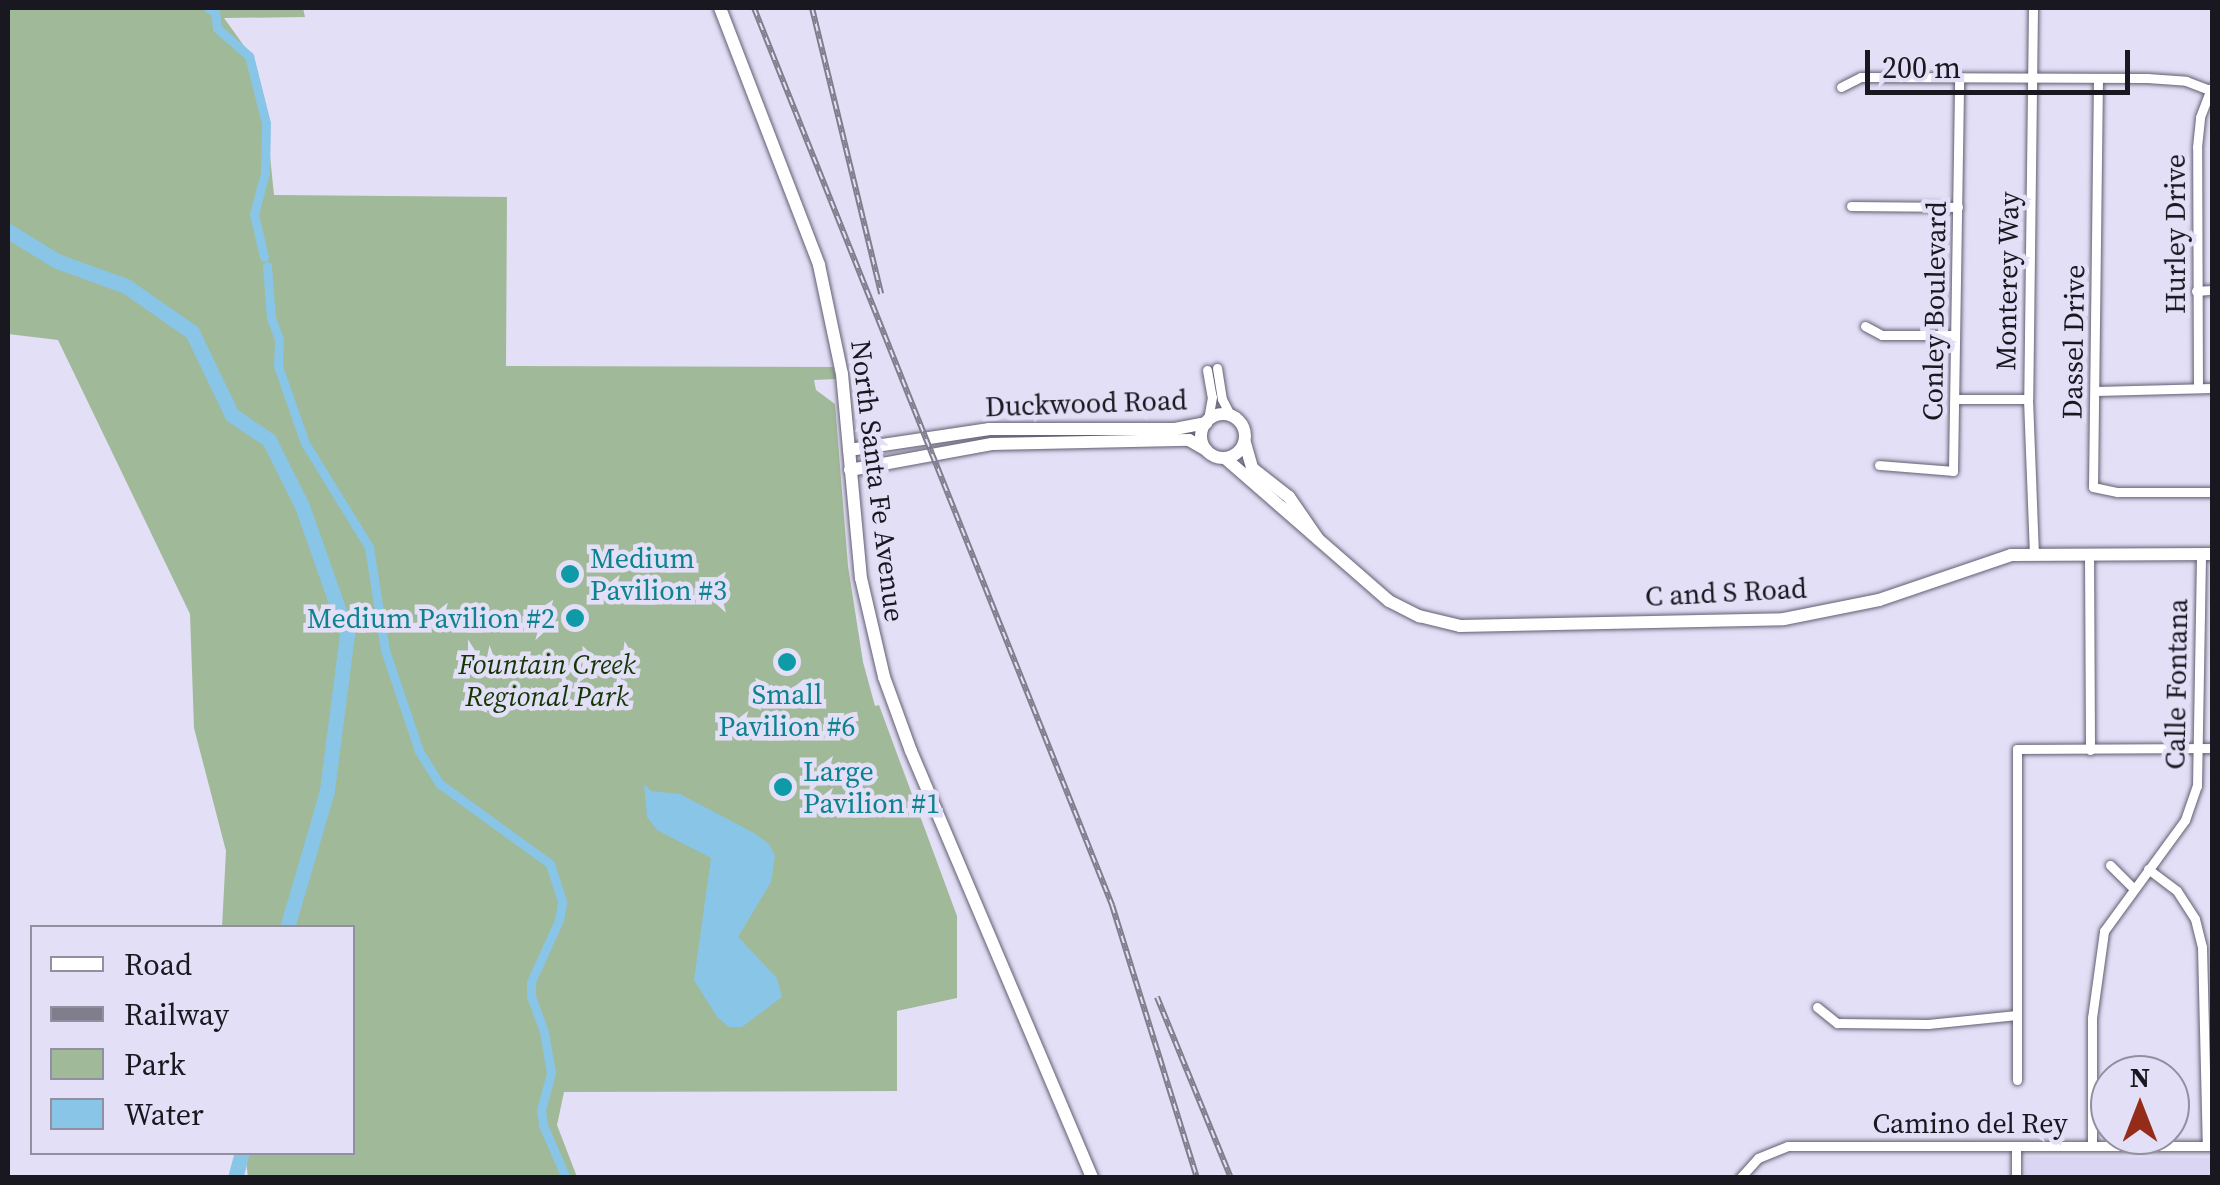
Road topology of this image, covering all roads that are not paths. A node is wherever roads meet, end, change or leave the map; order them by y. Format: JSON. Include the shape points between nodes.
{"nodes":[{"id":1,"x":720,"y":8,"type":"edge"},
{"id":2,"x":2033,"y":8,"type":"edge"},
{"id":3,"x":1960,"y":77,"type":"junction"},
{"id":4,"x":2032,"y":78,"type":"junction"},
{"id":5,"x":2098,"y":78,"type":"junction"},
{"id":6,"x":1841,"y":87,"type":"dead end"},
{"id":7,"x":2212,"y":88,"type":"edge"},
{"id":8,"x":1851,"y":206,"type":"dead end"},
{"id":9,"x":1958,"y":207,"type":"junction"},
{"id":10,"x":2196,"y":290,"type":"junction"},
{"id":11,"x":2212,"y":290,"type":"edge"},
{"id":12,"x":1865,"y":326,"type":"dead end"},
{"id":13,"x":1954,"y":335,"type":"junction"},
{"id":14,"x":2198,"y":388,"type":"junction"},
{"id":15,"x":2212,"y":388,"type":"edge"},
{"id":16,"x":2096,"y":391,"type":"junction"},
{"id":17,"x":1956,"y":399,"type":"junction"},
{"id":18,"x":2028,"y":399,"type":"junction"},
{"id":19,"x":1230,"y":415,"type":"junction"},
{"id":20,"x":1207,"y":422,"type":"junction"},
{"id":21,"x":1245,"y":440,"type":"junction"},
{"id":22,"x":849,"y":450,"type":"junction"},
{"id":23,"x":1206,"y":450,"type":"junction"},
{"id":24,"x":1225,"y":458,"type":"junction"},
{"id":25,"x":1879,"y":466,"type":"dead end"},
{"id":26,"x":850,"y":470,"type":"junction"},
{"id":27,"x":2212,"y":492,"type":"edge"},
{"id":28,"x":1320,"y":541,"type":"junction"},
{"id":29,"x":2034,"y":554,"type":"junction"},
{"id":30,"x":2089,"y":554,"type":"junction"},
{"id":31,"x":2207,"y":554,"type":"edge"},
{"id":32,"x":2198,"y":748,"type":"junction"},
{"id":33,"x":2212,"y":748,"type":"edge"},
{"id":34,"x":2090,"y":750,"type":"junction"},
{"id":35,"x":2110,"y":865,"type":"dead end"},
{"id":36,"x":2148,"y":869,"type":"junction"},
{"id":37,"x":2132,"y":887,"type":"junction"},
{"id":38,"x":1817,"y":1007,"type":"dead end"},
{"id":39,"x":2018,"y":1015,"type":"junction"},
{"id":40,"x":2094,"y":1055,"type":"edge"},
{"id":41,"x":2017,"y":1080,"type":"dead end"},
{"id":42,"x":2016,"y":1146,"type":"junction"},
{"id":43,"x":2090,"y":1146,"type":"edge"},
{"id":44,"x":2210,"y":1146,"type":"edge"},
{"id":45,"x":1092,"y":1178,"type":"edge"},
{"id":46,"x":1740,"y":1178,"type":"edge"},
{"id":47,"x":2016,"y":1178,"type":"edge"}],
"edges":[{"from":1,"to":22,"type":"main road","name":"North Santa Fe Avenue","via":[[813,241],[842,374]]},
{"from":2,"to":4,"type":"street","name":"Monterey Way"},
{"from":3,"to":4,"type":"street"},
{"from":3,"to":6,"type":"street","via":[[1860,77]]},
{"from":3,"to":9,"type":"street","name":"Conley Boulevard"},
{"from":4,"to":5,"type":"street"},
{"from":4,"to":18,"type":"street","name":"Monterey Way"},
{"from":5,"to":7,"type":"street","via":[[2158,78]]},
{"from":5,"to":16,"type":"street","name":"Dassel Drive"},
{"from":7,"to":10,"type":"street","name":"Hurley Drive","via":[[2196,147]]},
{"from":8,"to":9,"type":"street"},
{"from":9,"to":13,"type":"street","name":"Conley Boulevard"},
{"from":10,"to":11,"type":"street"},
{"from":10,"to":14,"type":"street","name":"Hurley Drive"},
{"from":12,"to":13,"type":"street","via":[[1882,335]]},
{"from":13,"to":17,"type":"street","name":"Conley Boulevard"},
{"from":14,"to":15,"type":"street"},
{"from":14,"to":16,"type":"street"},
{"from":16,"to":27,"type":"street","name":"Dassel Drive","via":[[2094,487]]},
{"from":17,"to":18,"type":"street"},
{"from":17,"to":25,"type":"street","name":"Conley Boulevard","via":[[1953,471]]},
{"from":18,"to":29,"type":"street","name":"Monterey Way"},
{"from":19,"to":20,"type":"main road"},
{"from":19,"to":20,"type":"street","via":[[1212,369]]},
{"from":19,"to":21,"type":"main road","via":[[1243,426]]},
{"from":20,"to":22,"type":"main road","name":"Duckwood Road","via":[[1175,429],[989,430]]},
{"from":20,"to":23,"type":"main road","via":[[1201,436]]},
{"from":21,"to":24,"type":"main road"},
{"from":21,"to":28,"type":"main road","name":"C and S Road","via":[[1252,468],[1289,497]]},
{"from":22,"to":26,"type":"main road","name":"North Santa Fe Avenue"},
{"from":23,"to":24,"type":"main road"},
{"from":23,"to":26,"type":"main road","name":"Duckwood Road","via":[[1190,440],[992,444]]},
{"from":24,"to":28,"type":"main road","name":"C and S Road"},
{"from":26,"to":45,"type":"main road","name":"North Santa Fe Avenue","via":[[866,605],[896,714]]},
{"from":28,"to":29,"type":"main road","name":"C and S Road","via":[[1389,601],[1460,626],[1784,619],[1879,600],[1988,560]]},
{"from":29,"to":30,"type":"main road","name":"C and S Road"},
{"from":30,"to":31,"type":"main road","name":"C and S Road"},
{"from":30,"to":34,"type":"street"},
{"from":31,"to":32,"type":"street","name":"Calle Fontana"},
{"from":32,"to":33,"type":"street"},
{"from":32,"to":34,"type":"street"},
{"from":32,"to":36,"type":"street","name":"Calle Fontana","via":[[2197,786],[2185,820]]},
{"from":34,"to":39,"type":"street","via":[[2017,749]]},
{"from":35,"to":37,"type":"street"},
{"from":36,"to":37,"type":"street","name":"Calle Fontana"},
{"from":36,"to":44,"type":"street","via":[[2177,892],[2196,920]]},
{"from":37,"to":40,"type":"street","name":"Calle Fontana","via":[[2104,931],[2096,964]]},
{"from":38,"to":39,"type":"street","via":[[1838,1023]]},
{"from":39,"to":41,"type":"street"},
{"from":42,"to":43,"type":"street","name":"Camino del Rey"},
{"from":42,"to":46,"type":"street","name":"Camino del Rey","via":[[1788,1146],[1758,1158]]},
{"from":42,"to":47,"type":"street"}]}
